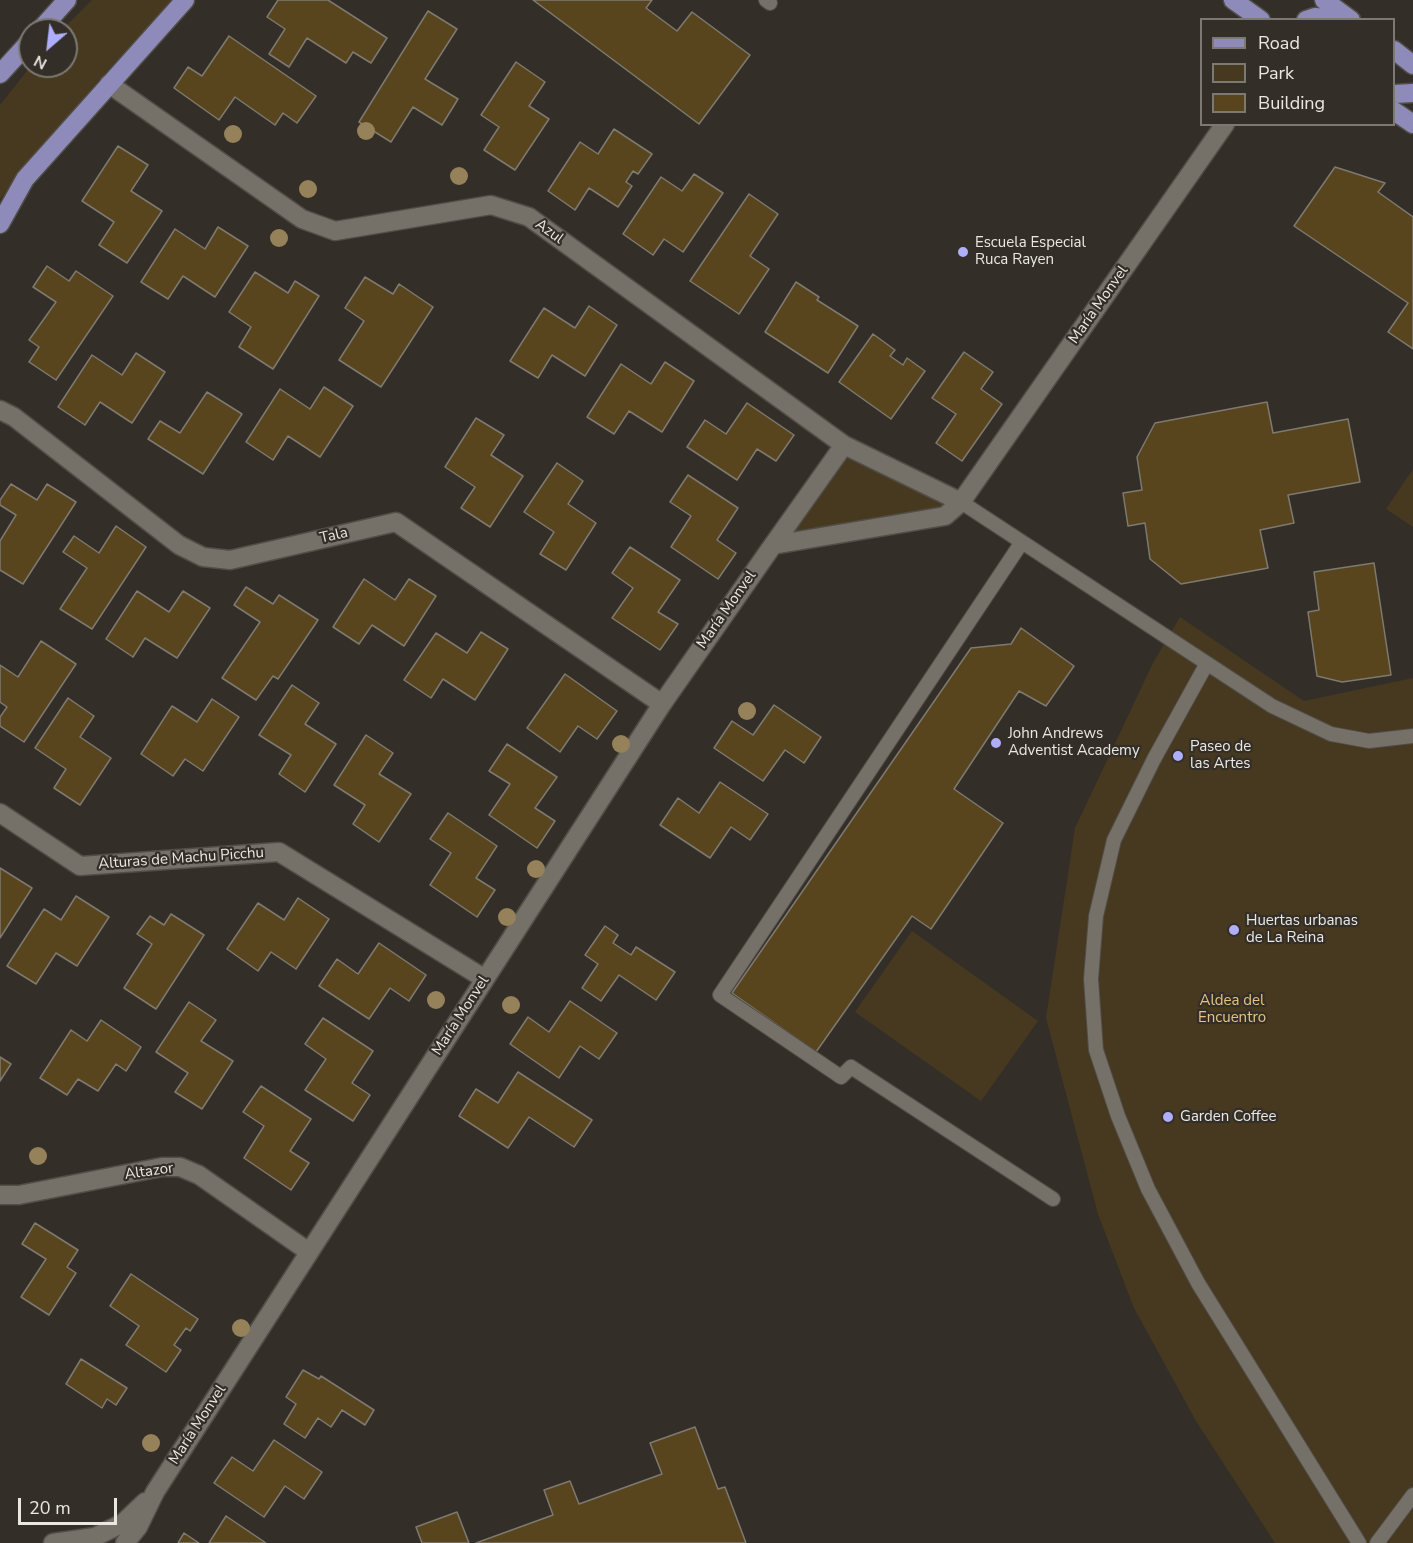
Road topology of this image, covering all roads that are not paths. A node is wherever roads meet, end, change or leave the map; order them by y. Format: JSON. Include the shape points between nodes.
{"nodes":[{"id":1,"x":67,"y":0,"type":"edge"},
{"id":2,"x":185,"y":0,"type":"edge"},
{"id":3,"x":1233,"y":0,"type":"edge"},
{"id":4,"x":1324,"y":0,"type":"edge"},
{"id":5,"x":51,"y":18,"type":"edge"},
{"id":6,"x":1258,"y":18,"type":"edge"},
{"id":7,"x":1347,"y":18,"type":"edge"},
{"id":8,"x":1395,"y":51,"type":"edge"},
{"id":9,"x":18,"y":54,"type":"edge"},
{"id":10,"x":1413,"y":65,"type":"edge"},
{"id":11,"x":0,"y":74,"type":"edge"},
{"id":12,"x":110,"y":84,"type":"junction"},
{"id":13,"x":1413,"y":93,"type":"edge"},
{"id":14,"x":1395,"y":94,"type":"edge"},
{"id":15,"x":1395,"y":112,"type":"edge"},
{"id":16,"x":1413,"y":124,"type":"edge"},
{"id":17,"x":1224,"y":126,"type":"edge"},
{"id":18,"x":0,"y":225,"type":"edge"},
{"id":19,"x":0,"y":410,"type":"edge"},
{"id":20,"x":844,"y":445,"type":"junction"},
{"id":21,"x":961,"y":502,"type":"junction"},
{"id":22,"x":1022,"y":542,"type":"junction"},
{"id":23,"x":773,"y":545,"type":"junction"},
{"id":24,"x":1206,"y":665,"type":"junction"},
{"id":25,"x":662,"y":704,"type":"junction"},
{"id":26,"x":1413,"y":736,"type":"edge"},
{"id":27,"x":0,"y":813,"type":"edge"},
{"id":28,"x":485,"y":979,"type":"junction"},
{"id":29,"x":0,"y":1196,"type":"edge"},
{"id":30,"x":1053,"y":1199,"type":"dead end"},
{"id":31,"x":309,"y":1252,"type":"junction"},
{"id":32,"x":155,"y":1492,"type":"junction"},
{"id":33,"x":1413,"y":1495,"type":"edge"},
{"id":34,"x":53,"y":1543,"type":"edge"},
{"id":35,"x":125,"y":1543,"type":"edge"},
{"id":36,"x":1359,"y":1543,"type":"edge"},
{"id":37,"x":1377,"y":1543,"type":"edge"}],
"edges":[{"from":1,"to":5,"type":"main road"},
{"from":2,"to":12,"type":"main road"},
{"from":3,"to":6,"type":"main road"},
{"from":4,"to":7,"type":"main road"},
{"from":8,"to":10,"type":"main road"},
{"from":9,"to":11,"type":"main road"},
{"from":12,"to":18,"type":"main road","via":[[25,179]]},
{"from":12,"to":20,"type":"street","name":"Azul","via":[[302,219],[335,231],[491,204],[529,218]]},
{"from":13,"to":14,"type":"main road"},
{"from":15,"to":16,"type":"main road"},
{"from":17,"to":21,"type":"street","name":"María Monvel"},
{"from":19,"to":25,"type":"street","name":"Tala","via":[[179,545],[203,557],[230,560],[396,522]]},
{"from":20,"to":21,"type":"street","name":"Azul"},
{"from":20,"to":23,"type":"street","name":"María Monvel"},
{"from":21,"to":22,"type":"lane"},
{"from":21,"to":23,"type":"street","name":"María Monvel","via":[[945,516]]},
{"from":22,"to":24,"type":"lane"},
{"from":22,"to":30,"type":"lane","via":[[720,995],[841,1077],[851,1067]]},
{"from":23,"to":25,"type":"street","name":"María Monvel"},
{"from":24,"to":26,"type":"lane","via":[[1272,706],[1331,734],[1369,741]]},
{"from":24,"to":36,"type":"lane","via":[[1114,840],[1096,916],[1091,979],[1096,1050],[1148,1189],[1198,1283]]},
{"from":25,"to":28,"type":"street","name":"María Monvel"},
{"from":27,"to":28,"type":"street","name":"Alturas de Machu Picchu","via":[[80,866],[279,852]]},
{"from":28,"to":31,"type":"street","name":"María Monvel"},
{"from":29,"to":31,"type":"street","name":"Altazor","via":[[180,1167],[199,1175]]},
{"from":31,"to":32,"type":"street","name":"María Monvel"},
{"from":32,"to":34,"type":"street","name":"María Monvel","via":[[123,1523],[95,1537]]},
{"from":32,"to":35,"type":"street","name":"María Monvel","via":[[138,1527]]},
{"from":33,"to":37,"type":"lane"}]}
